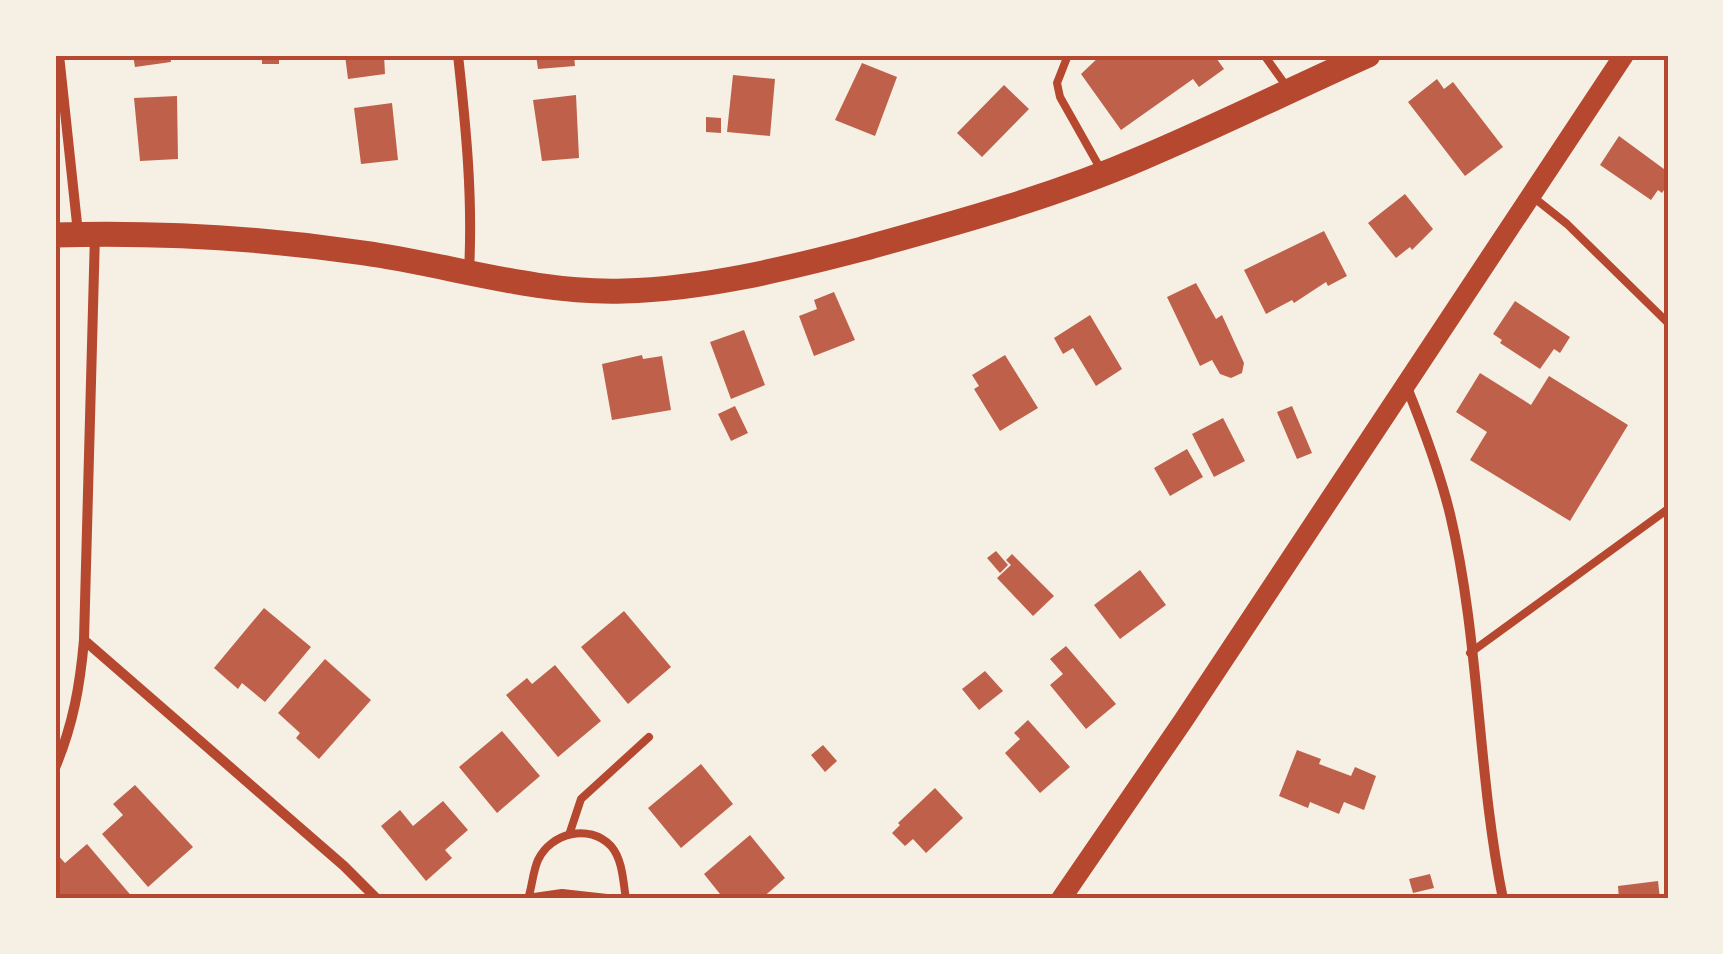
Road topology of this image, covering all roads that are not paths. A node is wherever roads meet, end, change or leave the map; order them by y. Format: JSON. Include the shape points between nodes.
{"nodes":[{"id":1,"x":58,"y":55,"type":"edge"},
{"id":2,"x":458,"y":55,"type":"edge"},
{"id":3,"x":1068,"y":55,"type":"edge"},
{"id":4,"x":1264,"y":55,"type":"edge"},
{"id":5,"x":1368,"y":55,"type":"edge"},
{"id":6,"x":1624,"y":55,"type":"edge"},
{"id":7,"x":1289,"y":91,"type":"junction"},
{"id":8,"x":1103,"y":173,"type":"junction"},
{"id":9,"x":1531,"y":195,"type":"junction"},
{"id":10,"x":76,"y":234,"type":"edge"},
{"id":11,"x":469,"y":272,"type":"junction"},
{"id":12,"x":1668,"y":324,"type":"edge"},
{"id":13,"x":1405,"y":384,"type":"junction"},
{"id":14,"x":1668,"y":509,"type":"edge"},
{"id":15,"x":84,"y":640,"type":"junction"},
{"id":16,"x":1470,"y":653,"type":"junction"},
{"id":17,"x":649,"y":737,"type":"dead end"},
{"id":18,"x":55,"y":768,"type":"edge"},
{"id":19,"x":570,"y":832,"type":"junction"},
{"id":20,"x":377,"y":899,"type":"edge"},
{"id":21,"x":528,"y":899,"type":"edge"},
{"id":22,"x":607,"y":899,"type":"edge"},
{"id":23,"x":626,"y":899,"type":"edge"},
{"id":24,"x":1061,"y":899,"type":"edge"},
{"id":25,"x":1503,"y":899,"type":"edge"}],
"edges":[{"from":1,"to":10,"type":"street"},
{"from":2,"to":11,"type":"street","via":[[472,206]]},
{"from":3,"to":8,"type":"lane","via":[[1057,83],[1060,98]]},
{"from":4,"to":7,"type":"lane"},
{"from":5,"to":7,"type":"main road"},
{"from":6,"to":9,"type":"main road"},
{"from":7,"to":8,"type":"main road"},
{"from":8,"to":11,"type":"main road","via":[[935,229],[712,282],[624,292]]},
{"from":9,"to":12,"type":"lane"},
{"from":9,"to":13,"type":"main road"},
{"from":10,"to":11,"type":"main road","via":[[264,240]]},
{"from":10,"to":15,"type":"street"},
{"from":13,"to":16,"type":"street","via":[[1451,518]]},
{"from":13,"to":24,"type":"main road"},
{"from":14,"to":16,"type":"lane"},
{"from":15,"to":18,"type":"street","via":[[80,693]]},
{"from":15,"to":20,"type":"street"},
{"from":16,"to":25,"type":"street"},
{"from":17,"to":19,"type":"lane","via":[[581,799]]},
{"from":19,"to":21,"type":"lane","via":[[538,859]]},
{"from":19,"to":23,"type":"lane","via":[[591,834],[610,846],[621,864]]},
{"from":21,"to":22,"type":"street"}]}
